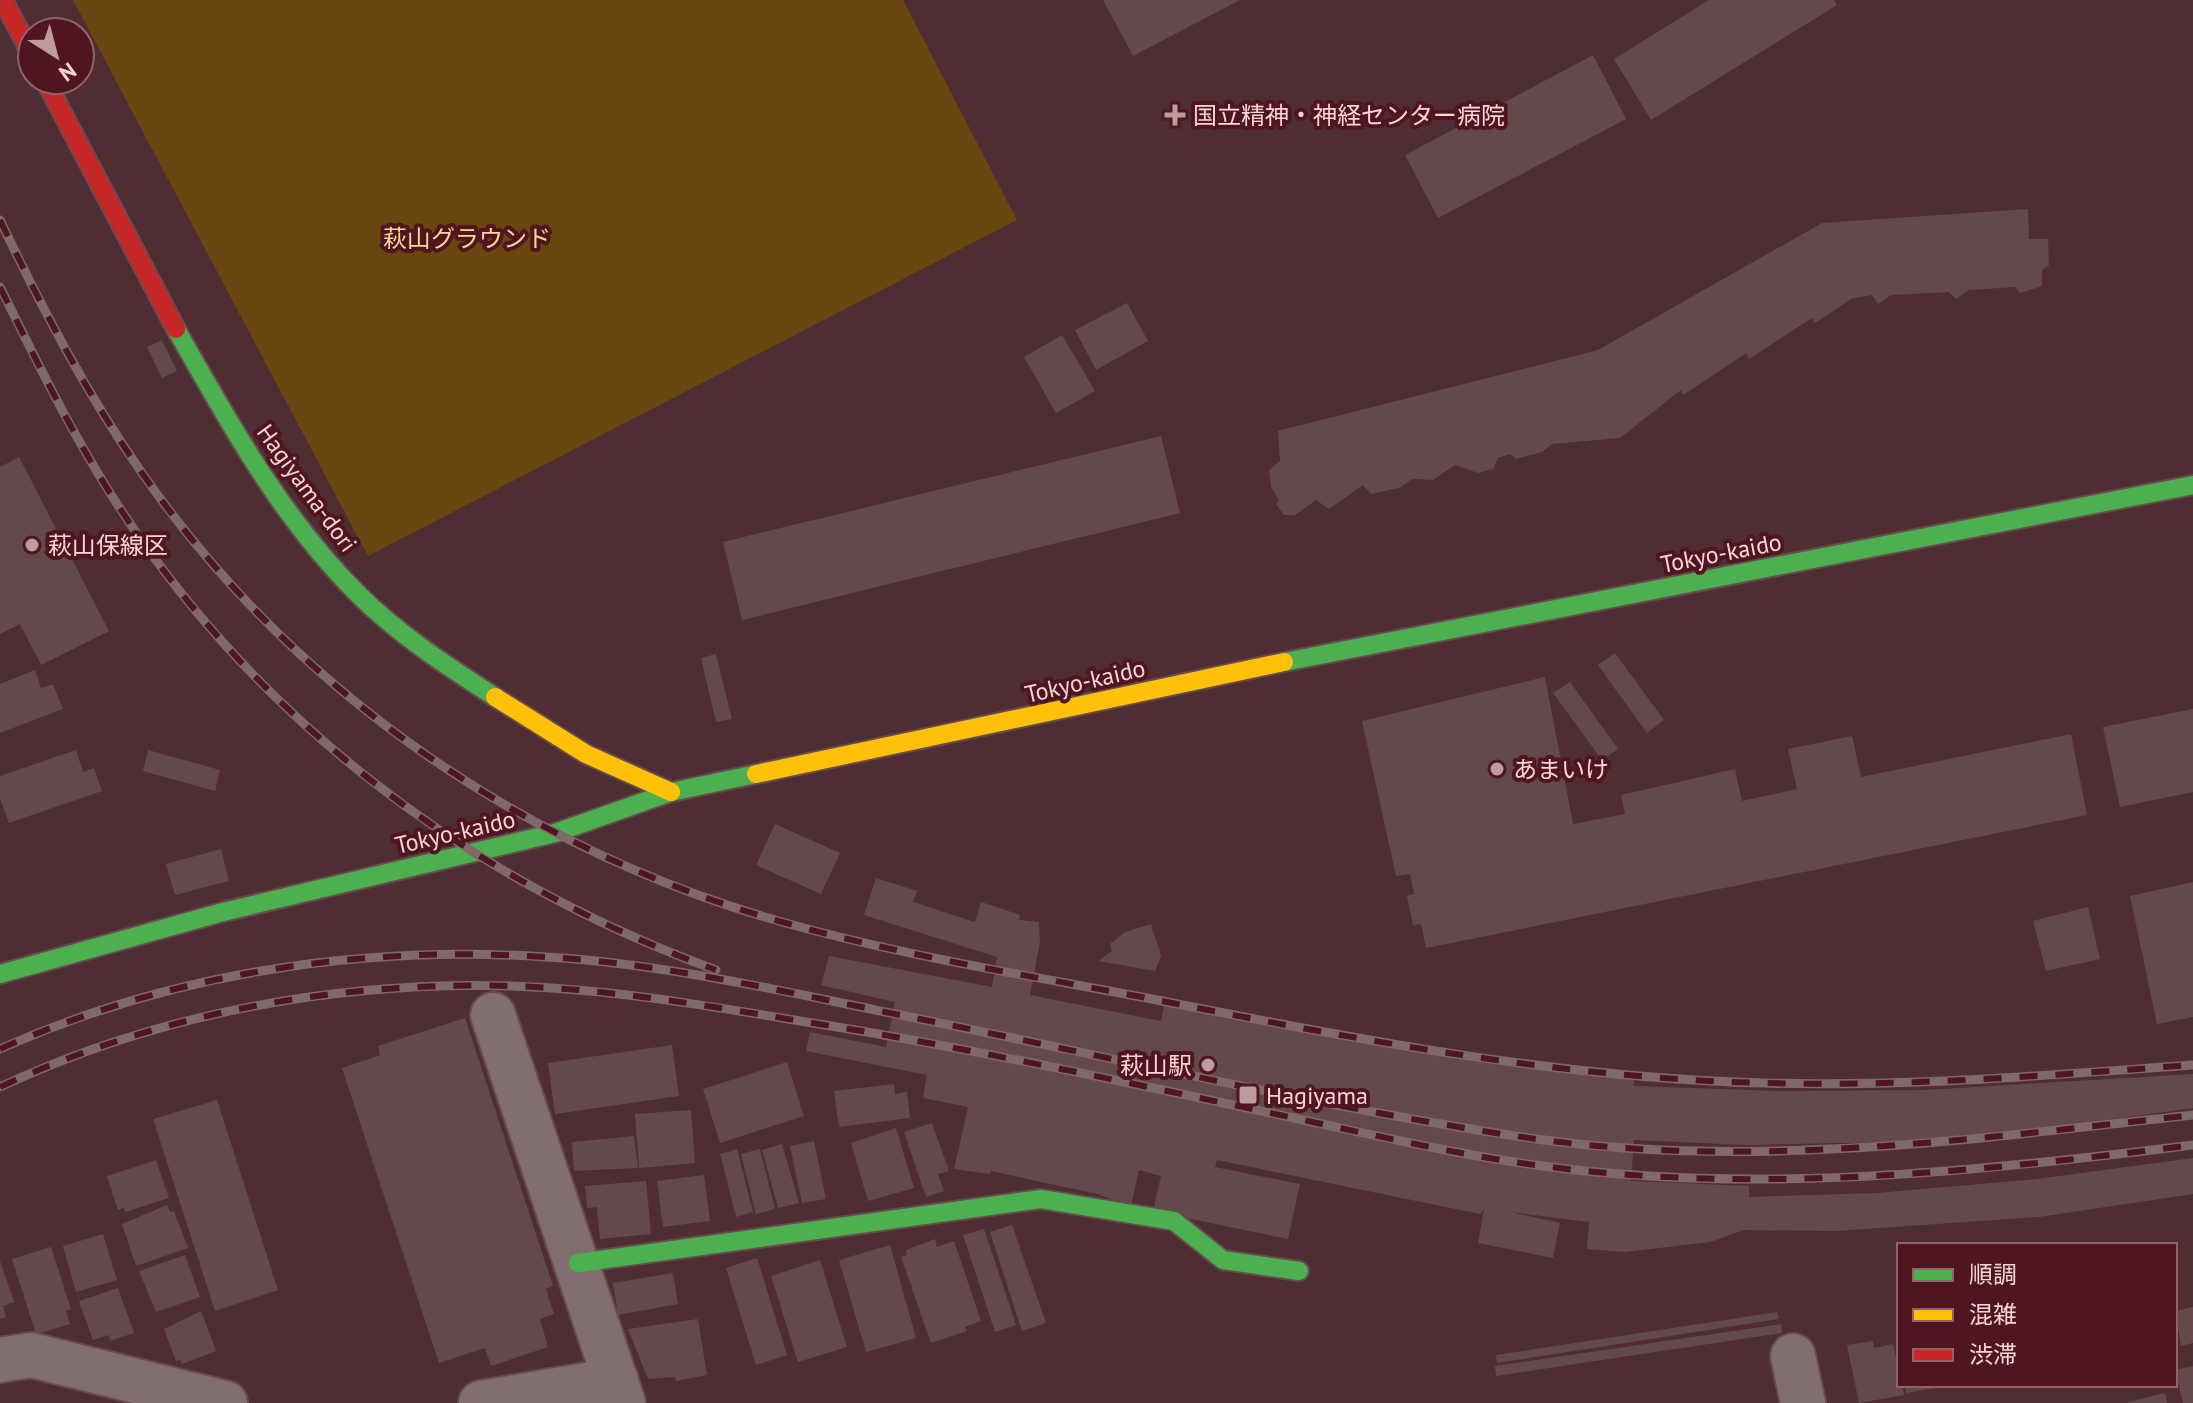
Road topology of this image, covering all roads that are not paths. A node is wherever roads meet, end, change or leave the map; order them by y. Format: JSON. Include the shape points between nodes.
{"nodes":[{"id":1,"x":3,"y":0,"type":"edge"},
{"id":2,"x":16,"y":25,"type":"edge"},
{"id":3,"x":54,"y":96,"type":"edge"},
{"id":4,"x":2193,"y":485,"type":"edge"},
{"id":5,"x":671,"y":792,"type":"junction"},
{"id":6,"x":0,"y":974,"type":"edge"},
{"id":7,"x":493,"y":1015,"type":"dead end"},
{"id":8,"x":578,"y":1263,"type":"junction"},
{"id":9,"x":1299,"y":1271,"type":"dead end"},
{"id":10,"x":1793,"y":1356,"type":"dead end"},
{"id":11,"x":0,"y":1360,"type":"edge"},
{"id":12,"x":620,"y":1392,"type":"edge"},
{"id":13,"x":225,"y":1403,"type":"edge"},
{"id":14,"x":481,"y":1403,"type":"edge"},
{"id":15,"x":1803,"y":1403,"type":"edge"}],
"edges":[{"from":1,"to":2,"type":"street"},
{"from":3,"to":5,"type":"street","name":"Hagiyama-dori","via":[[216,399],[292,515],[359,596],[438,660],[582,754],[628,778]]},
{"from":4,"to":5,"type":"street","name":"Tokyo-kaido","via":[[1213,676]]},
{"from":5,"to":6,"type":"street","name":"Tokyo-kaido","via":[[555,833],[223,912]]},
{"from":7,"to":8,"type":"street"},
{"from":8,"to":9,"type":"street","via":[[1041,1199],[1174,1221],[1223,1260]]},
{"from":8,"to":12,"type":"street"},
{"from":10,"to":15,"type":"street"},
{"from":11,"to":13,"type":"street","via":[[31,1355]]},
{"from":12,"to":14,"type":"street"}]}
